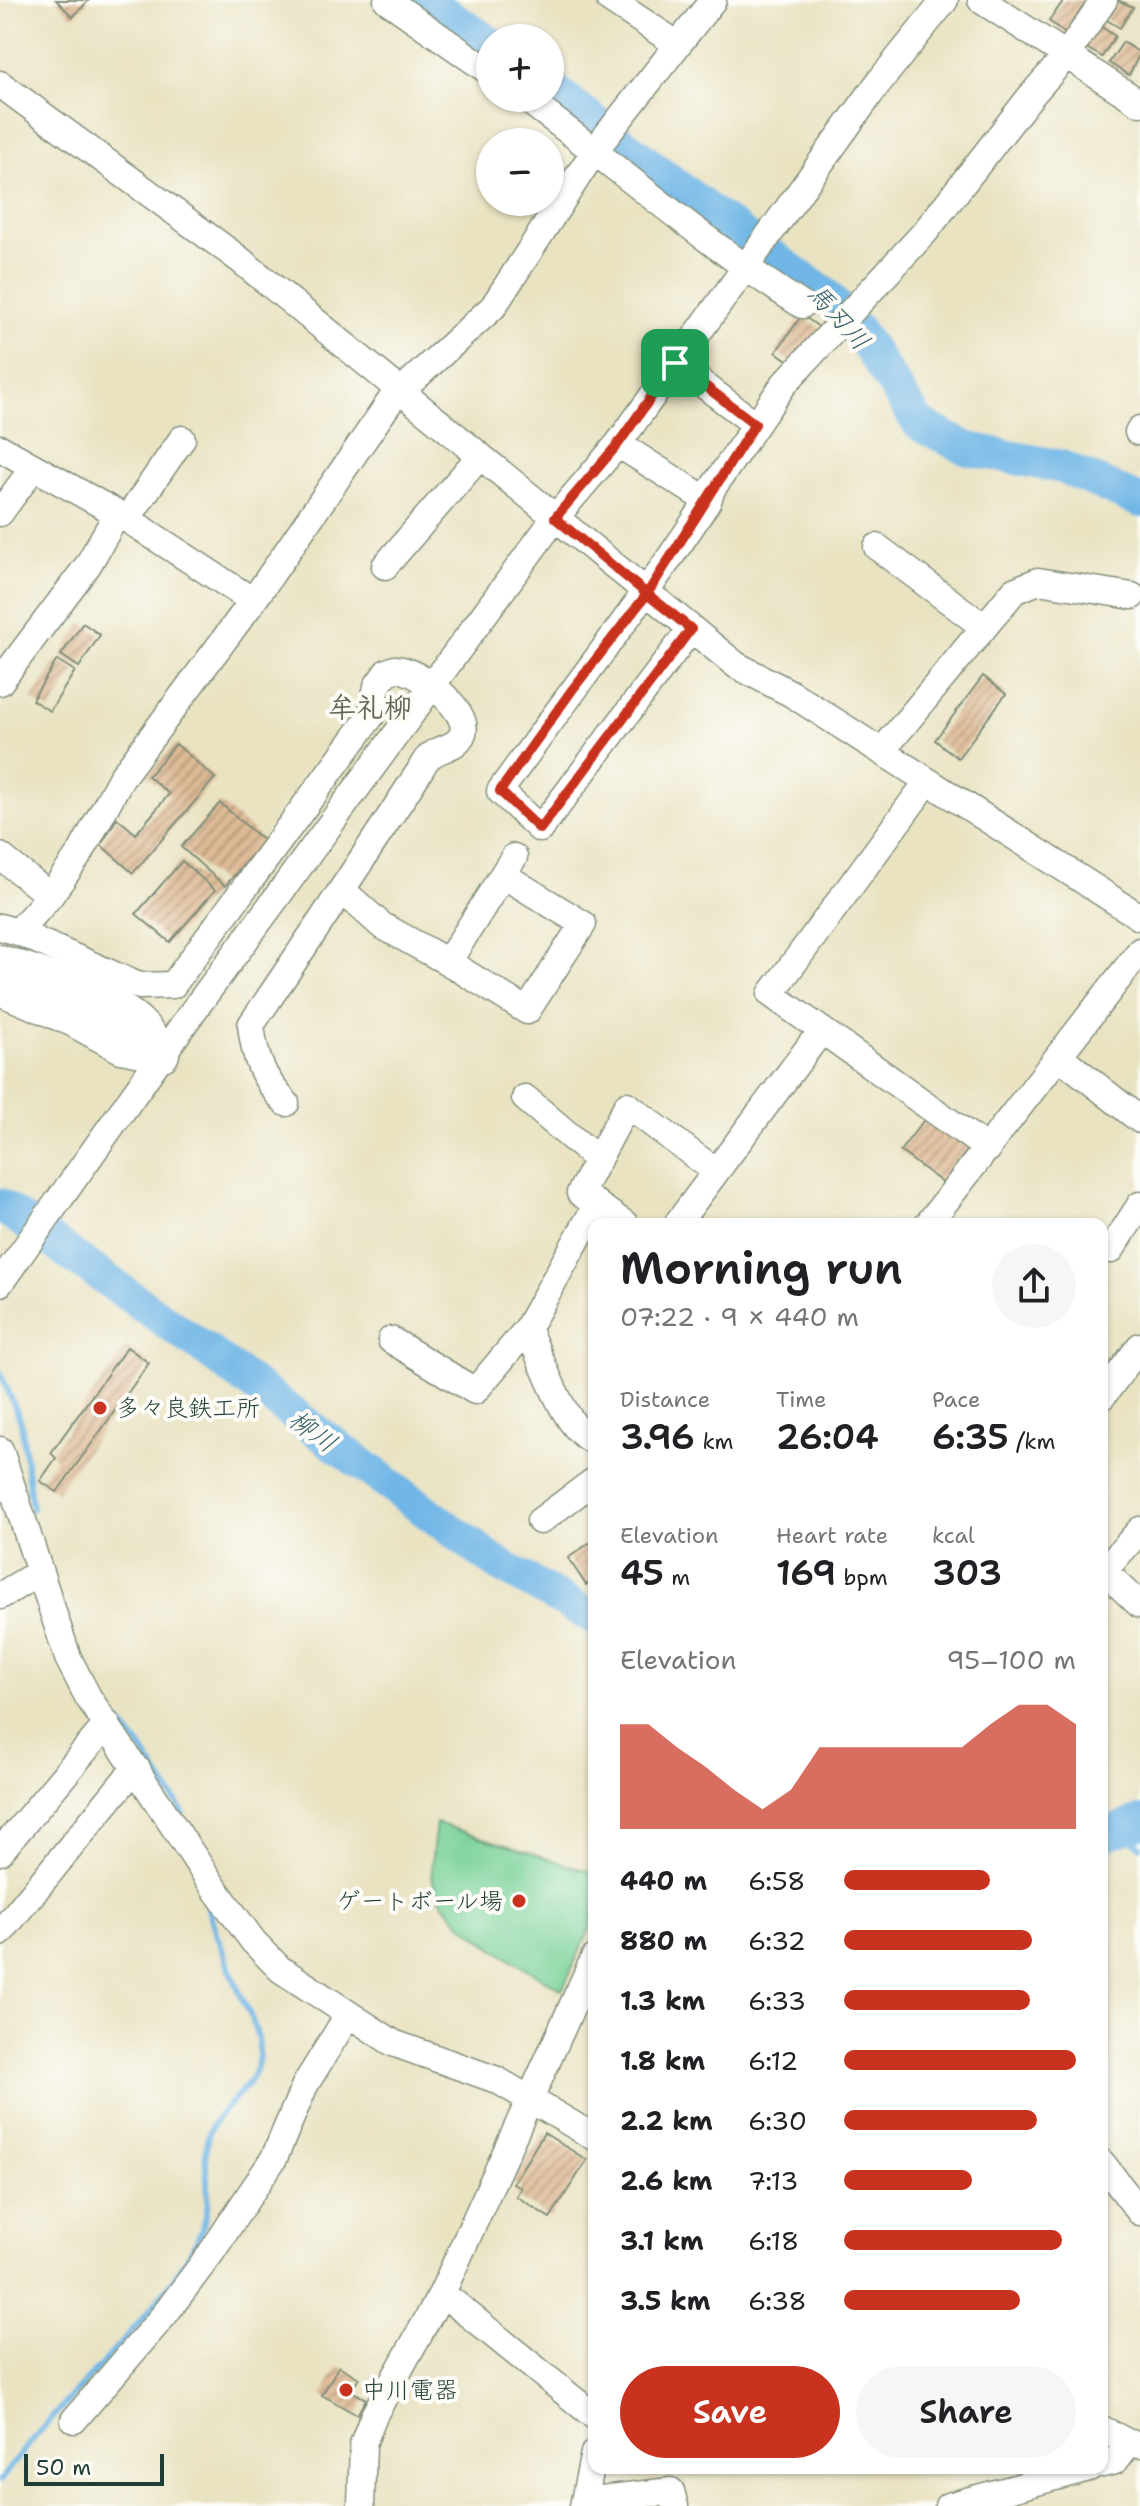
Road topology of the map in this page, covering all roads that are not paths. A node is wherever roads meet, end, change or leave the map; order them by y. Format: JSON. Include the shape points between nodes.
{"nodes":[{"id":1,"x":387,"y":0,"type":"edge"},
{"id":2,"x":610,"y":0,"type":"edge"},
{"id":3,"x":713,"y":0,"type":"edge"},
{"id":4,"x":945,"y":0,"type":"edge"},
{"id":5,"x":981,"y":0,"type":"edge"},
{"id":6,"x":1104,"y":0,"type":"edge"},
{"id":7,"x":677,"y":44,"type":"junction"},
{"id":8,"x":1065,"y":57,"type":"junction"},
{"id":9,"x":476,"y":62,"type":"edge"},
{"id":10,"x":0,"y":84,"type":"edge"},
{"id":11,"x":1140,"y":103,"type":"edge"},
{"id":12,"x":544,"y":112,"type":"edge"},
{"id":13,"x":594,"y":150,"type":"junction"},
{"id":14,"x":746,"y":264,"type":"junction"},
{"id":15,"x":802,"y":305,"type":"dead end"},
{"id":16,"x":675,"y":363,"type":"junction"},
{"id":17,"x":403,"y":391,"type":"junction"},
{"id":18,"x":755,"y":424,"type":"junction"},
{"id":19,"x":182,"y":439,"type":"dead end"},
{"id":20,"x":618,"y":444,"type":"junction"},
{"id":21,"x":0,"y":448,"type":"edge"},
{"id":22,"x":480,"y":456,"type":"junction"},
{"id":23,"x":33,"y":468,"type":"junction"},
{"id":24,"x":708,"y":501,"type":"junction"},
{"id":25,"x":0,"y":513,"type":"edge"},
{"id":26,"x":122,"y":516,"type":"junction"},
{"id":27,"x":555,"y":518,"type":"junction"},
{"id":28,"x":877,"y":547,"type":"dead end"},
{"id":29,"x":385,"y":566,"type":"dead end"},
{"id":30,"x":647,"y":594,"type":"junction"},
{"id":31,"x":1132,"y":596,"type":"dead end"},
{"id":32,"x":253,"y":601,"type":"junction"},
{"id":33,"x":984,"y":627,"type":"junction"},
{"id":34,"x":691,"y":629,"type":"junction"},
{"id":35,"x":0,"y":682,"type":"edge"},
{"id":36,"x":432,"y":688,"type":"junction"},
{"id":37,"x":882,"y":751,"type":"junction"},
{"id":38,"x":928,"y":781,"type":"junction"},
{"id":39,"x":0,"y":856,"type":"edge"},
{"id":40,"x":343,"y":891,"type":"junction"},
{"id":41,"x":50,"y":896,"type":"junction"},
{"id":42,"x":1140,"y":917,"type":"edge"},
{"id":43,"x":9,"y":929,"type":"edge"},
{"id":44,"x":1140,"y":951,"type":"edge"},
{"id":45,"x":0,"y":962,"type":"edge"},
{"id":46,"x":448,"y":962,"type":"junction"},
{"id":47,"x":0,"y":988,"type":"edge"},
{"id":48,"x":821,"y":1031,"type":"junction"},
{"id":49,"x":162,"y":1054,"type":"junction"},
{"id":50,"x":1059,"y":1056,"type":"junction"},
{"id":51,"x":525,"y":1098,"type":"dead end"},
{"id":52,"x":286,"y":1103,"type":"dead end"},
{"id":53,"x":1140,"y":1120,"type":"edge"},
{"id":54,"x":988,"y":1149,"type":"junction"},
{"id":55,"x":598,"y":1160,"type":"junction"},
{"id":56,"x":714,"y":1170,"type":"junction"},
{"id":57,"x":597,"y":1204,"type":"junction"},
{"id":58,"x":1140,"y":1205,"type":"edge"},
{"id":59,"x":589,"y":1218,"type":"edge"},
{"id":60,"x":617,"y":1218,"type":"edge"},
{"id":61,"x":681,"y":1218,"type":"edge"},
{"id":62,"x":938,"y":1218,"type":"edge"},
{"id":63,"x":588,"y":1220,"type":"edge"},
{"id":64,"x":1111,"y":1250,"type":"dead end"},
{"id":65,"x":0,"y":1283,"type":"edge"},
{"id":66,"x":527,"y":1329,"type":"junction"},
{"id":67,"x":391,"y":1340,"type":"dead end"},
{"id":68,"x":1138,"y":1351,"type":"edge"},
{"id":69,"x":1108,"y":1389,"type":"edge"},
{"id":70,"x":588,"y":1439,"type":"edge"},
{"id":71,"x":0,"y":1450,"type":"edge"},
{"id":72,"x":588,"y":1485,"type":"edge"},
{"id":73,"x":540,"y":1521,"type":"dead end"},
{"id":74,"x":1140,"y":1530,"type":"edge"},
{"id":75,"x":1108,"y":1566,"type":"edge"},
{"id":76,"x":40,"y":1572,"type":"junction"},
{"id":77,"x":1108,"y":1576,"type":"edge"},
{"id":78,"x":0,"y":1596,"type":"edge"},
{"id":79,"x":1140,"y":1605,"type":"edge"},
{"id":80,"x":107,"y":1724,"type":"junction"},
{"id":81,"x":138,"y":1770,"type":"junction"},
{"id":82,"x":0,"y":1852,"type":"edge"},
{"id":83,"x":0,"y":1933,"type":"edge"},
{"id":84,"x":588,"y":1971,"type":"edge"},
{"id":85,"x":348,"y":2015,"type":"junction"},
{"id":86,"x":529,"y":2101,"type":"junction"},
{"id":87,"x":588,"y":2134,"type":"edge"},
{"id":88,"x":1108,"y":2171,"type":"edge"},
{"id":89,"x":1140,"y":2212,"type":"edge"},
{"id":90,"x":442,"y":2293,"type":"junction"},
{"id":91,"x":588,"y":2411,"type":"edge"},
{"id":92,"x":74,"y":2420,"type":"dead end"},
{"id":93,"x":1108,"y":2432,"type":"edge"},
{"id":94,"x":1135,"y":2444,"type":"edge"},
{"id":95,"x":1108,"y":2463,"type":"edge"},
{"id":96,"x":590,"y":2474,"type":"edge"},
{"id":97,"x":1067,"y":2474,"type":"edge"},
{"id":98,"x":584,"y":2503,"type":"edge"},
{"id":99,"x":361,"y":2506,"type":"edge"},
{"id":100,"x":675,"y":2506,"type":"edge"},
{"id":101,"x":948,"y":2506,"type":"edge"}],
"edges":[{"from":1,"to":9,"type":"street"},
{"from":2,"to":7,"type":"street"},
{"from":3,"to":7,"type":"street"},
{"from":4,"to":14,"type":"street"},
{"from":5,"to":8,"type":"street"},
{"from":6,"to":8,"type":"street"},
{"from":7,"to":13,"type":"street"},
{"from":8,"to":11,"type":"street"},
{"from":8,"to":18,"type":"street","via":[[925,232],[836,326]]},
{"from":10,"to":17,"type":"street","via":[[239,259]]},
{"from":12,"to":13,"type":"street"},
{"from":13,"to":14,"type":"street"},
{"from":13,"to":17,"type":"street","via":[[493,307]]},
{"from":14,"to":15,"type":"street"},
{"from":14,"to":16,"type":"street"},
{"from":16,"to":18,"type":"street"},
{"from":16,"to":20,"type":"street"},
{"from":17,"to":22,"type":"street"},
{"from":17,"to":32,"type":"street","via":[[391,400]]},
{"from":18,"to":24,"type":"street"},
{"from":19,"to":26,"type":"street"},
{"from":20,"to":24,"type":"street"},
{"from":20,"to":27,"type":"street"},
{"from":21,"to":23,"type":"street"},
{"from":22,"to":27,"type":"street"},
{"from":22,"to":29,"type":"street"},
{"from":23,"to":25,"type":"street"},
{"from":23,"to":26,"type":"street"},
{"from":24,"to":30,"type":"street"},
{"from":26,"to":32,"type":"street"},
{"from":26,"to":35,"type":"street"},
{"from":27,"to":30,"type":"street"},
{"from":27,"to":36,"type":"street"},
{"from":28,"to":33,"type":"street"},
{"from":30,"to":34,"type":"street"},
{"from":30,"to":34,"type":"street","via":[[500,791],[540,829]]},
{"from":31,"to":33,"type":"street","via":[[1038,581],[1014,591]]},
{"from":32,"to":41,"type":"street","via":[[121,778]]},
{"from":33,"to":37,"type":"street"},
{"from":34,"to":37,"type":"street","via":[[736,665]]},
{"from":36,"to":40,"type":"street","via":[[462,714],[462,735],[428,757]]},
{"from":36,"to":43,"type":"street","via":[[404,668],[387,672],[377,686],[371,716],[173,985],[139,986]]},
{"from":36,"to":49,"type":"street"},
{"from":37,"to":38,"type":"street"},
{"from":38,"to":42,"type":"street"},
{"from":38,"to":48,"type":"street","via":[[771,994]]},
{"from":39,"to":41,"type":"street"},
{"from":40,"to":46,"type":"street","via":[[381,925]]},
{"from":40,"to":52,"type":"street","via":[[251,1025],[256,1062]]},
{"from":41,"to":43,"type":"street"},
{"from":44,"to":50,"type":"street"},
{"from":45,"to":49,"type":"main road","via":[[84,993],[138,1022]]},
{"from":46,"to":46,"type":"street","via":[[508,866],[583,924],[527,1011]]},
{"from":47,"to":49,"type":"main road","via":[[122,1046]]},
{"from":48,"to":54,"type":"street"},
{"from":48,"to":56,"type":"street"},
{"from":49,"to":65,"type":"street"},
{"from":50,"to":53,"type":"street"},
{"from":50,"to":54,"type":"street"},
{"from":51,"to":55,"type":"street"},
{"from":54,"to":62,"type":"street"},
{"from":55,"to":56,"type":"street","via":[[627,1105]]},
{"from":55,"to":57,"type":"street","via":[[580,1193]]},
{"from":56,"to":61,"type":"street"},
{"from":57,"to":59,"type":"street"},
{"from":57,"to":60,"type":"street"},
{"from":58,"to":64,"type":"street"},
{"from":63,"to":66,"type":"street"},
{"from":66,"to":67,"type":"street","via":[[475,1391]]},
{"from":66,"to":70,"type":"street","via":[[570,1421]]},
{"from":68,"to":69,"type":"street"},
{"from":71,"to":76,"type":"street"},
{"from":72,"to":73,"type":"street"},
{"from":74,"to":75,"type":"street"},
{"from":76,"to":78,"type":"street"},
{"from":76,"to":80,"type":"street","via":[[68,1658]]},
{"from":77,"to":79,"type":"street"},
{"from":80,"to":81,"type":"street"},
{"from":80,"to":82,"type":"street"},
{"from":81,"to":83,"type":"street"},
{"from":81,"to":85,"type":"street","via":[[253,1941],[280,1969]]},
{"from":84,"to":86,"type":"street"},
{"from":85,"to":86,"type":"street","via":[[393,2043],[497,2080]]},
{"from":85,"to":92,"type":"street","via":[[305,2085],[274,2158],[211,2253]]},
{"from":86,"to":87,"type":"street"},
{"from":86,"to":90,"type":"street"},
{"from":88,"to":89,"type":"street"},
{"from":90,"to":91,"type":"street"},
{"from":90,"to":99,"type":"street","via":[[374,2415],[363,2444]]},
{"from":93,"to":94,"type":"street"},
{"from":94,"to":95,"type":"street"},
{"from":96,"to":98,"type":"street"},
{"from":97,"to":101,"type":"street"},
{"from":98,"to":100,"type":"street","via":[[671,2491]]}]}
